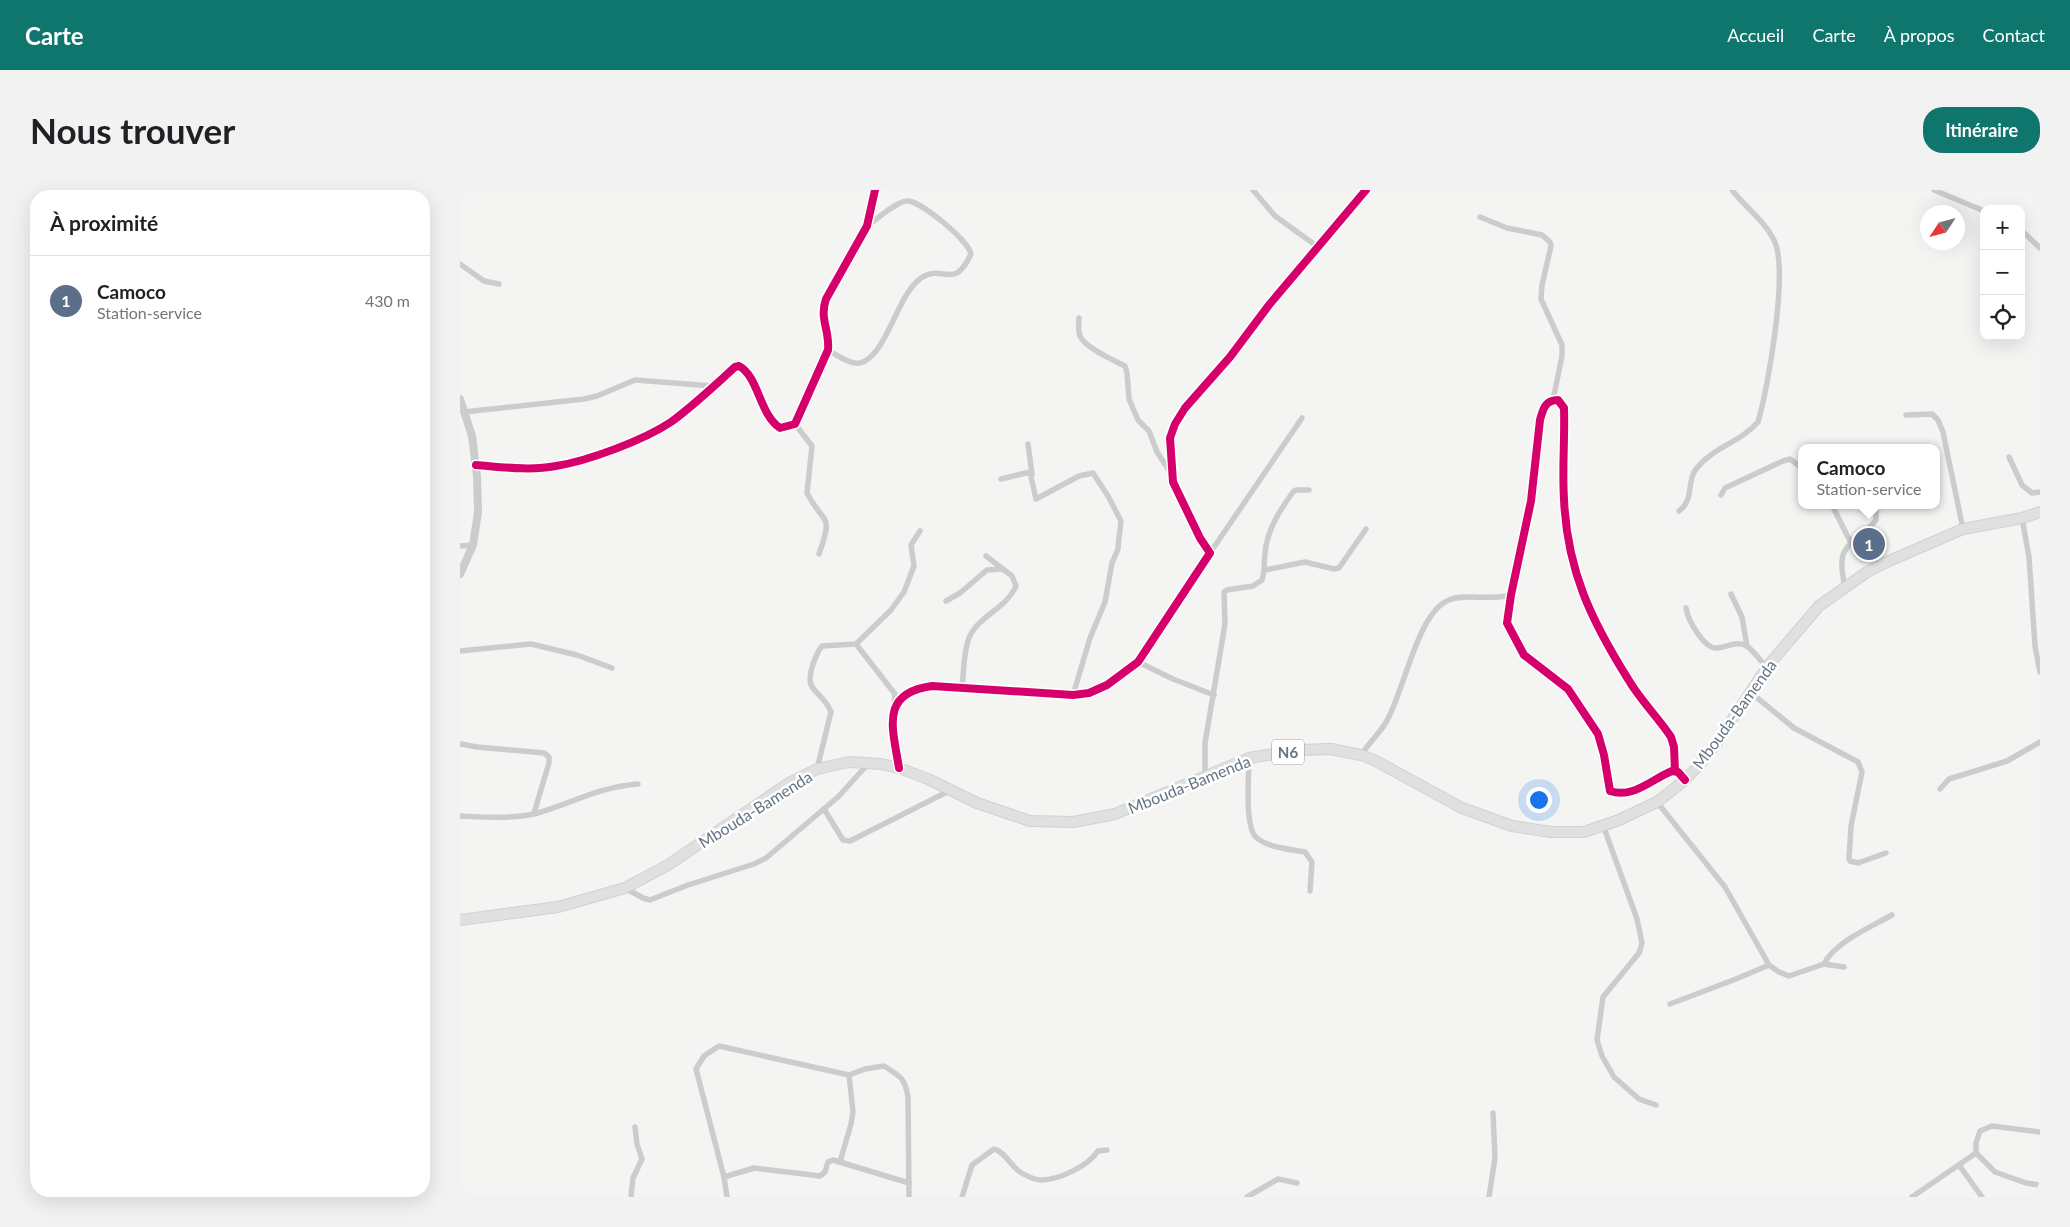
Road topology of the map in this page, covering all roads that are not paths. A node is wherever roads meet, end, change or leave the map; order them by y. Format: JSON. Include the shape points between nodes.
{"nodes":[{"id":1,"x":876,"y":190,"type":"edge"},
{"id":2,"x":1254,"y":190,"type":"edge"},
{"id":3,"x":1366,"y":190,"type":"edge"},
{"id":4,"x":1732,"y":190,"type":"edge"},
{"id":5,"x":1934,"y":190,"type":"edge"},
{"id":6,"x":1980,"y":209,"type":"edge"},
{"id":7,"x":1480,"y":217,"type":"dead end"},
{"id":8,"x":867,"y":226,"type":"junction"},
{"id":9,"x":2025,"y":234,"type":"edge"},
{"id":10,"x":1318,"y":247,"type":"junction"},
{"id":11,"x":2040,"y":248,"type":"edge"},
{"id":12,"x":460,"y":264,"type":"edge"},
{"id":13,"x":500,"y":284,"type":"dead end"},
{"id":14,"x":1079,"y":318,"type":"dead end"},
{"id":15,"x":828,"y":350,"type":"junction"},
{"id":16,"x":713,"y":386,"type":"junction"},
{"id":17,"x":460,"y":399,"type":"edge"},
{"id":18,"x":1553,"y":400,"type":"junction"},
{"id":19,"x":464,"y":412,"type":"junction"},
{"id":20,"x":1906,"y":415,"type":"dead end"},
{"id":21,"x":1302,"y":418,"type":"dead end"},
{"id":22,"x":795,"y":424,"type":"junction"},
{"id":23,"x":1028,"y":444,"type":"dead end"},
{"id":24,"x":2009,"y":457,"type":"dead end"},
{"id":25,"x":476,"y":465,"type":"junction"},
{"id":26,"x":1798,"y":465,"type":"edge"},
{"id":27,"x":1171,"y":474,"type":"junction"},
{"id":28,"x":1001,"y":479,"type":"dead end"},
{"id":29,"x":1309,"y":490,"type":"dead end"},
{"id":30,"x":2040,"y":492,"type":"edge"},
{"id":31,"x":1721,"y":495,"type":"dead end"},
{"id":32,"x":1036,"y":499,"type":"junction"},
{"id":33,"x":1834,"y":509,"type":"edge"},
{"id":34,"x":1876,"y":509,"type":"edge"},
{"id":35,"x":1680,"y":511,"type":"dead end"},
{"id":36,"x":2040,"y":512,"type":"edge"},
{"id":37,"x":2022,"y":518,"type":"junction"},
{"id":38,"x":1366,"y":529,"type":"dead end"},
{"id":39,"x":1963,"y":529,"type":"junction"},
{"id":40,"x":920,"y":531,"type":"dead end"},
{"id":41,"x":1850,"y":543,"type":"junction"},
{"id":42,"x":473,"y":545,"type":"junction"},
{"id":43,"x":460,"y":546,"type":"edge"},
{"id":44,"x":1210,"y":553,"type":"junction"},
{"id":45,"x":819,"y":554,"type":"dead end"},
{"id":46,"x":986,"y":556,"type":"dead end"},
{"id":47,"x":1003,"y":569,"type":"junction"},
{"id":48,"x":1265,"y":570,"type":"junction"},
{"id":49,"x":460,"y":574,"type":"edge"},
{"id":50,"x":1845,"y":589,"type":"junction"},
{"id":51,"x":1731,"y":594,"type":"dead end"},
{"id":52,"x":1510,"y":595,"type":"junction"},
{"id":53,"x":946,"y":601,"type":"dead end"},
{"id":54,"x":1686,"y":608,"type":"dead end"},
{"id":55,"x":856,"y":644,"type":"junction"},
{"id":56,"x":1747,"y":646,"type":"junction"},
{"id":57,"x":2038,"y":646,"type":"edge"},
{"id":58,"x":460,"y":651,"type":"edge"},
{"id":59,"x":1138,"y":662,"type":"junction"},
{"id":60,"x":612,"y":668,"type":"dead end"},
{"id":61,"x":1766,"y":668,"type":"junction"},
{"id":62,"x":2040,"y":672,"type":"edge"},
{"id":63,"x":962,"y":688,"type":"junction"},
{"id":64,"x":1750,"y":692,"type":"junction"},
{"id":65,"x":1073,"y":695,"type":"junction"},
{"id":66,"x":1214,"y":695,"type":"junction"},
{"id":67,"x":894,"y":706,"type":"junction"},
{"id":68,"x":2040,"y":742,"type":"edge"},
{"id":69,"x":460,"y":744,"type":"edge"},
{"id":70,"x":1361,"y":755,"type":"junction"},
{"id":71,"x":1249,"y":758,"type":"junction"},
{"id":72,"x":868,"y":764,"type":"junction"},
{"id":73,"x":899,"y":768,"type":"junction"},
{"id":74,"x":817,"y":769,"type":"junction"},
{"id":75,"x":1675,"y":771,"type":"junction"},
{"id":76,"x":1205,"y":775,"type":"junction"},
{"id":77,"x":1685,"y":780,"type":"junction"},
{"id":78,"x":638,"y":784,"type":"dead end"},
{"id":79,"x":1940,"y":789,"type":"dead end"},
{"id":80,"x":951,"y":790,"type":"junction"},
{"id":81,"x":1657,"y":802,"type":"junction"},
{"id":82,"x":824,"y":809,"type":"junction"},
{"id":83,"x":534,"y":814,"type":"junction"},
{"id":84,"x":460,"y":816,"type":"edge"},
{"id":85,"x":1603,"y":826,"type":"junction"},
{"id":86,"x":1886,"y":853,"type":"dead end"},
{"id":87,"x":625,"y":888,"type":"junction"},
{"id":88,"x":1310,"y":891,"type":"dead end"},
{"id":89,"x":1892,"y":915,"type":"dead end"},
{"id":90,"x":460,"y":920,"type":"edge"},
{"id":91,"x":1824,"y":964,"type":"junction"},
{"id":92,"x":1769,"y":965,"type":"junction"},
{"id":93,"x":1844,"y":967,"type":"dead end"},
{"id":94,"x":1670,"y":1004,"type":"dead end"},
{"id":95,"x":849,"y":1075,"type":"junction"},
{"id":96,"x":1656,"y":1105,"type":"dead end"},
{"id":97,"x":1493,"y":1113,"type":"dead end"},
{"id":98,"x":635,"y":1127,"type":"dead end"},
{"id":99,"x":2040,"y":1132,"type":"edge"},
{"id":100,"x":1107,"y":1150,"type":"dead end"},
{"id":101,"x":1976,"y":1153,"type":"junction"},
{"id":102,"x":840,"y":1162,"type":"junction"},
{"id":103,"x":1959,"y":1165,"type":"junction"},
{"id":104,"x":724,"y":1177,"type":"junction"},
{"id":105,"x":909,"y":1183,"type":"junction"},
{"id":106,"x":1297,"y":1184,"type":"dead end"},
{"id":107,"x":2040,"y":1185,"type":"edge"},
{"id":108,"x":631,"y":1197,"type":"edge"},
{"id":109,"x":727,"y":1197,"type":"edge"},
{"id":110,"x":909,"y":1197,"type":"edge"},
{"id":111,"x":962,"y":1197,"type":"edge"},
{"id":112,"x":1247,"y":1197,"type":"edge"},
{"id":113,"x":1489,"y":1197,"type":"edge"},
{"id":114,"x":1912,"y":1197,"type":"edge"},
{"id":115,"x":1982,"y":1197,"type":"edge"}],
"edges":[{"from":1,"to":8,"type":"street"},
{"from":2,"to":10,"type":"street","via":[[1275,216]]},
{"from":3,"to":10,"type":"street"},
{"from":4,"to":35,"type":"street","via":[[1765,225],[1778,253],[1772,357],[1758,422],[1751,430],[1713,452],[1694,471],[1688,503]]},
{"from":5,"to":6,"type":"street"},
{"from":7,"to":18,"type":"street","via":[[1507,228],[1542,236],[1550,242],[1541,299],[1562,345]]},
{"from":8,"to":15,"type":"street","via":[[822,310],[829,338]]},
{"from":8,"to":15,"type":"street","via":[[902,202],[912,202],[950,229],[967,244],[971,254],[957,274],[929,274],[915,284],[876,351],[866,361],[854,364]]},
{"from":9,"to":11,"type":"street"},
{"from":10,"to":27,"type":"street","via":[[1185,408],[1170,438]]},
{"from":12,"to":13,"type":"street","via":[[484,281]]},
{"from":14,"to":27,"type":"street","via":[[1078,331],[1085,342],[1124,366],[1128,399]]},
{"from":15,"to":22,"type":"street"},
{"from":16,"to":19,"type":"street","via":[[636,380],[584,399]]},
{"from":16,"to":22,"type":"street","via":[[739,366],[748,374],[772,423],[780,428]]},
{"from":16,"to":25,"type":"street","via":[[651,434],[579,460],[533,468]]},
{"from":17,"to":19,"type":"street"},
{"from":18,"to":52,"type":"street","via":[[1547,402],[1540,420],[1531,501]]},
{"from":18,"to":75,"type":"street","via":[[1558,400],[1564,408],[1564,500],[1581,590],[1628,680],[1671,737]]},
{"from":19,"to":25,"type":"street","via":[[472,436]]},
{"from":20,"to":39,"type":"street","via":[[1932,414],[1938,420]]},
{"from":21,"to":44,"type":"street"},
{"from":22,"to":45,"type":"street","via":[[812,446],[807,493],[828,526]]},
{"from":23,"to":32,"type":"street"},
{"from":24,"to":30,"type":"street","via":[[2026,490]]},
{"from":25,"to":42,"type":"street","via":[[478,512]]},
{"from":26,"to":31,"type":"street","via":[[1790,459],[1783,461],[1725,488]]},
{"from":27,"to":44,"type":"street","via":[[1175,488]]},
{"from":28,"to":32,"type":"street","via":[[1030,472]]},
{"from":29,"to":48,"type":"street","via":[[1293,492],[1278,512],[1269,533]]},
{"from":32,"to":65,"type":"street","via":[[1079,476],[1094,473],[1121,521],[1108,590]]},
{"from":33,"to":41,"type":"street"},
{"from":34,"to":41,"type":"street","via":[[1876,520]]},
{"from":36,"to":37,"type":"highway","name":"Mbouda-Bamenda","number":"N6"},
{"from":37,"to":39,"type":"highway","name":"Mbouda-Bamenda","number":"N6"},
{"from":37,"to":57,"type":"street"},
{"from":38,"to":48,"type":"street","via":[[1339,568],[1305,562]]},
{"from":39,"to":50,"type":"highway","name":"Mbouda-Bamenda","number":"N6","via":[[1867,572]]},
{"from":40,"to":55,"type":"street","via":[[911,545],[914,566],[904,592],[891,610]]},
{"from":41,"to":50,"type":"street","via":[[1841,563]]},
{"from":42,"to":43,"type":"street"},
{"from":42,"to":49,"type":"street"},
{"from":44,"to":59,"type":"street"},
{"from":46,"to":47,"type":"street"},
{"from":47,"to":53,"type":"street","via":[[987,570]]},
{"from":47,"to":63,"type":"street","via":[[1012,576],[1016,586],[1009,599],[970,637]]},
{"from":48,"to":66,"type":"street","via":[[1258,584],[1224,592],[1225,624]]},
{"from":50,"to":61,"type":"highway","name":"Mbouda-Bamenda","number":"N6","via":[[1819,606]]},
{"from":51,"to":56,"type":"street","via":[[1742,617]]},
{"from":52,"to":70,"type":"street","via":[[1497,599],[1454,598],[1443,603],[1423,629],[1385,724]]},
{"from":52,"to":75,"type":"street","via":[[1507,623],[1518,646],[1530,660],[1568,689],[1598,734],[1610,791],[1635,790]]},
{"from":54,"to":56,"type":"street","via":[[1692,626],[1709,646]]},
{"from":55,"to":67,"type":"street","via":[[895,694]]},
{"from":55,"to":74,"type":"street","via":[[822,646],[809,677],[810,685],[831,712]]},
{"from":56,"to":61,"type":"street"},
{"from":57,"to":62,"type":"street"},
{"from":58,"to":60,"type":"street","via":[[532,644],[578,655]]},
{"from":59,"to":65,"type":"street","via":[[1107,684],[1089,693]]},
{"from":59,"to":66,"type":"street"},
{"from":61,"to":64,"type":"highway","name":"Mbouda-Bamenda","number":"N6"},
{"from":63,"to":65,"type":"street"},
{"from":63,"to":67,"type":"street","via":[[919,688],[906,693]]},
{"from":64,"to":77,"type":"highway","name":"Mbouda-Bamenda","number":"N6","via":[[1718,741]]},
{"from":64,"to":86,"type":"street","via":[[1794,728],[1858,762],[1862,772],[1850,826],[1849,859],[1858,863]]},
{"from":66,"to":76,"type":"street","via":[[1204,743]]},
{"from":67,"to":73,"type":"street","via":[[891,720]]},
{"from":68,"to":79,"type":"street","via":[[2007,761],[1949,779]]},
{"from":69,"to":83,"type":"street","via":[[537,751],[549,757]]},
{"from":70,"to":71,"type":"highway","name":"Mbouda-Bamenda","number":"N6","via":[[1331,749],[1298,750]]},
{"from":70,"to":85,"type":"highway","name":"Mbouda-Bamenda","number":"N6","via":[[1462,808],[1512,826],[1551,832],[1584,832]]},
{"from":71,"to":76,"type":"highway","name":"Mbouda-Bamenda","number":"N6"},
{"from":71,"to":88,"type":"street","via":[[1251,832],[1268,844],[1305,852],[1312,862]]},
{"from":72,"to":73,"type":"highway","name":"Mbouda-Bamenda","number":"N6"},
{"from":72,"to":74,"type":"highway","name":"Mbouda-Bamenda","number":"N6","via":[[849,762]]},
{"from":72,"to":82,"type":"street"},
{"from":73,"to":80,"type":"highway","name":"Mbouda-Bamenda","number":"N6"},
{"from":74,"to":87,"type":"highway","name":"Mbouda-Bamenda","number":"N6","via":[[789,783],[668,864]]},
{"from":75,"to":77,"type":"street"},
{"from":76,"to":80,"type":"highway","name":"Mbouda-Bamenda","number":"N6","via":[[1116,814],[1073,822],[1030,822]]},
{"from":77,"to":81,"type":"highway","name":"Mbouda-Bamenda","number":"N6"},
{"from":78,"to":83,"type":"street","via":[[603,789]]},
{"from":80,"to":82,"type":"street","via":[[850,841],[843,840]]},
{"from":81,"to":85,"type":"highway","name":"Mbouda-Bamenda","number":"N6"},
{"from":81,"to":92,"type":"street","via":[[1725,887]]},
{"from":82,"to":87,"type":"street","via":[[778,850],[754,864],[650,900]]},
{"from":83,"to":84,"type":"street"},
{"from":85,"to":96,"type":"street","via":[[1637,919],[1642,943],[1639,953],[1603,997],[1597,1040],[1614,1077],[1639,1099]]},
{"from":87,"to":90,"type":"highway","name":"Mbouda-Bamenda","number":"N6","via":[[558,908]]},
{"from":89,"to":91,"type":"street","via":[[1842,944]]},
{"from":91,"to":92,"type":"street","via":[[1789,976]]},
{"from":91,"to":93,"type":"street"},
{"from":92,"to":94,"type":"street"},
{"from":95,"to":102,"type":"street","via":[[853,1112]]},
{"from":95,"to":104,"type":"street","via":[[719,1046],[704,1056],[696,1069]]},
{"from":95,"to":105,"type":"street","via":[[884,1066],[906,1083]]},
{"from":97,"to":113,"type":"street","via":[[1495,1158]]},
{"from":98,"to":108,"type":"street","via":[[642,1159],[633,1178]]},
{"from":99,"to":101,"type":"street","via":[[1986,1127],[1980,1131]]},
{"from":100,"to":111,"type":"street","via":[[1098,1151],[1078,1170],[1042,1180],[1021,1173],[994,1149],[969,1169]]},
{"from":101,"to":103,"type":"street"},
{"from":101,"to":107,"type":"street","via":[[1995,1172]]},
{"from":102,"to":104,"type":"street","via":[[830,1160],[820,1176],[754,1168]]},
{"from":102,"to":105,"type":"street"},
{"from":103,"to":114,"type":"street"},
{"from":103,"to":115,"type":"street"},
{"from":104,"to":109,"type":"street"},
{"from":105,"to":110,"type":"street"},
{"from":106,"to":112,"type":"street","via":[[1278,1179]]}]}
